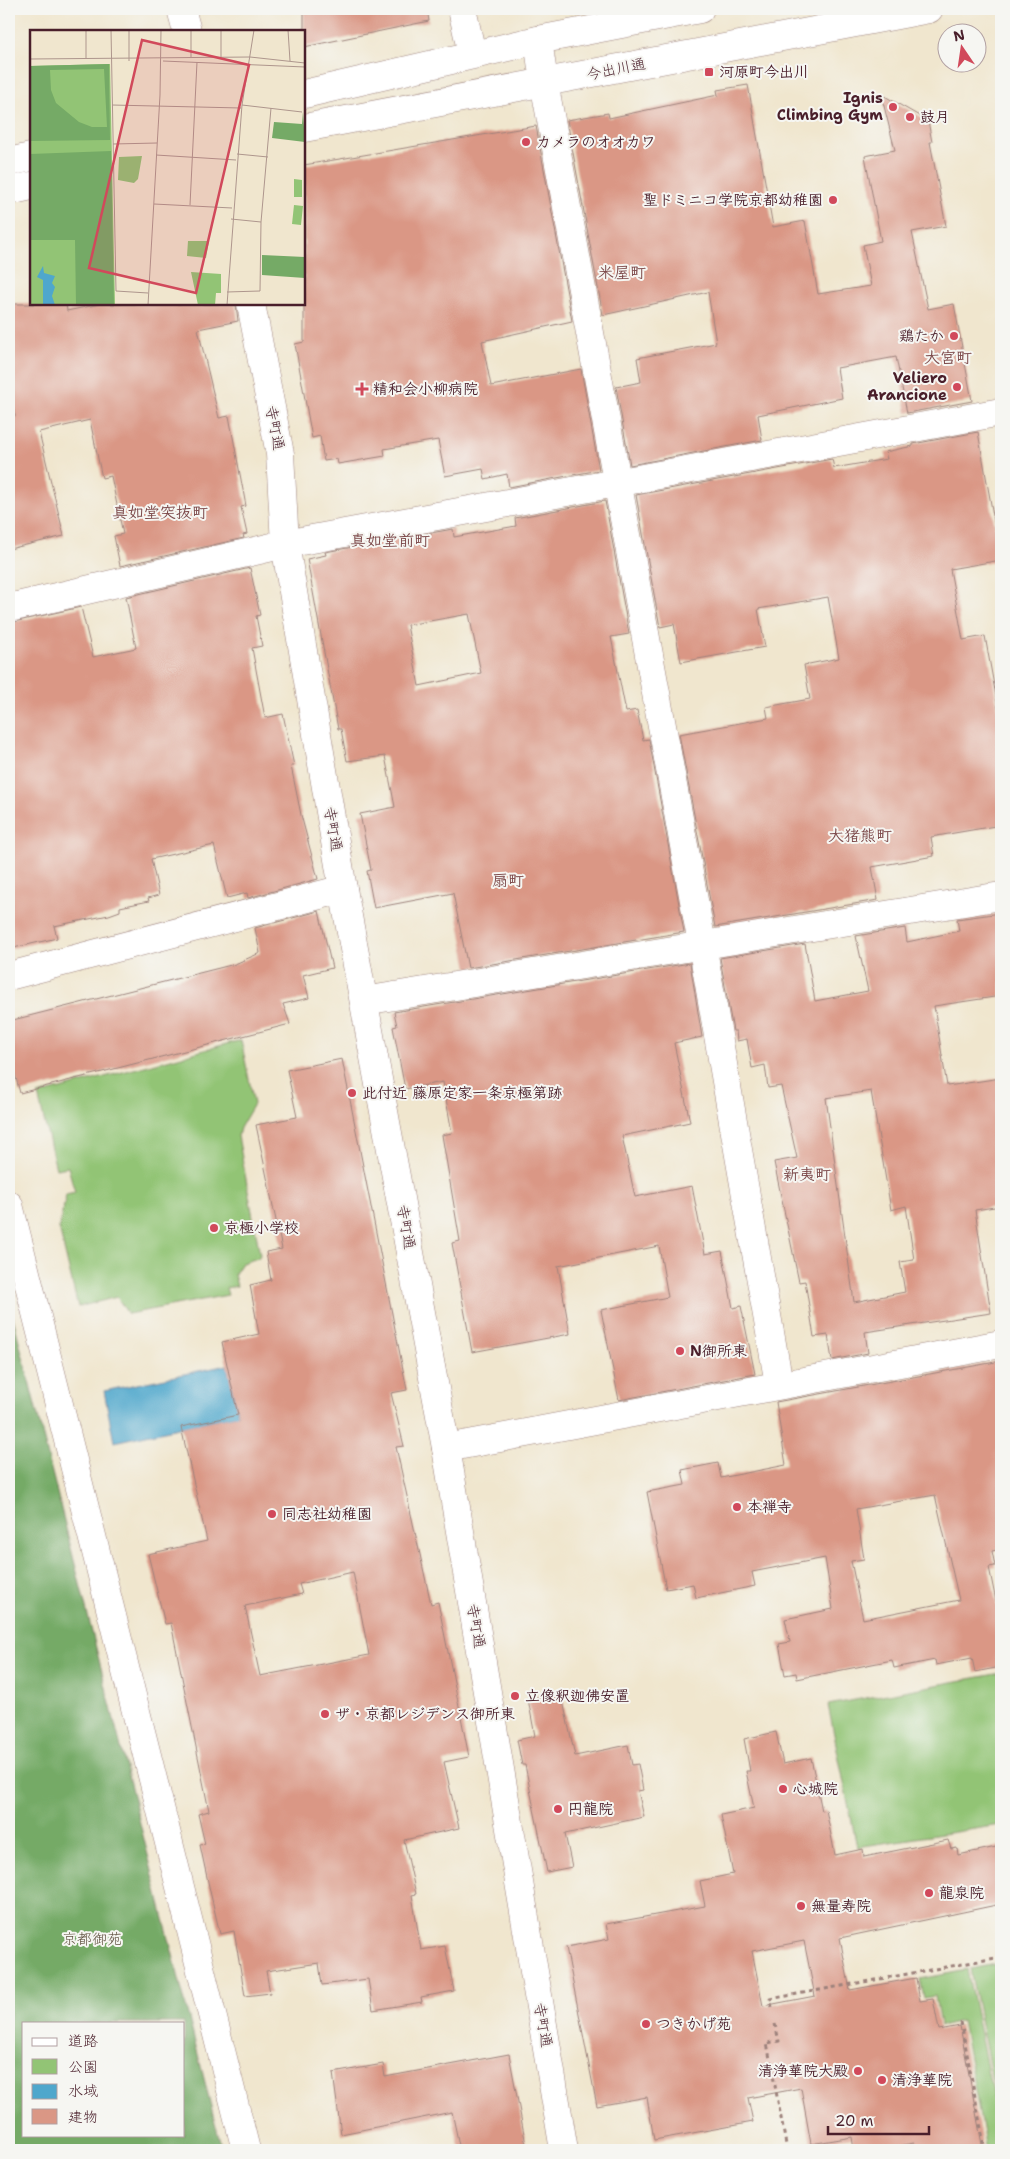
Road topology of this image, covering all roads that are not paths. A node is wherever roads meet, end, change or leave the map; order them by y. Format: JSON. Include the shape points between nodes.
{"nodes":[{"id":1,"x":181,"y":9,"type":"edge"},
{"id":2,"x":462,"y":9,"type":"edge"},
{"id":3,"x":700,"y":9,"type":"edge"},
{"id":4,"x":929,"y":9,"type":"edge"},
{"id":5,"x":187,"y":30,"type":"edge"},
{"id":6,"x":538,"y":40,"type":"junction"},
{"id":7,"x":472,"y":54,"type":"junction"},
{"id":8,"x":544,"y":82,"type":"junction"},
{"id":9,"x":305,"y":94,"type":"edge"},
{"id":10,"x":305,"y":128,"type":"edge"},
{"id":11,"x":30,"y":156,"type":"edge"},
{"id":12,"x":9,"y":162,"type":"edge"},
{"id":13,"x":30,"y":186,"type":"edge"},
{"id":14,"x":9,"y":191,"type":"edge"},
{"id":15,"x":251,"y":305,"type":"edge"},
{"id":16,"x":1001,"y":412,"type":"edge"},
{"id":17,"x":617,"y":482,"type":"junction"},
{"id":18,"x":285,"y":544,"type":"junction"},
{"id":19,"x":9,"y":608,"type":"edge"},
{"id":20,"x":344,"y":889,"type":"junction"},
{"id":21,"x":1001,"y":896,"type":"edge"},
{"id":22,"x":702,"y":944,"type":"junction"},
{"id":23,"x":9,"y":976,"type":"edge"},
{"id":24,"x":364,"y":1001,"type":"junction"},
{"id":25,"x":9,"y":1205,"type":"edge"},
{"id":26,"x":1001,"y":1344,"type":"edge"},
{"id":27,"x":779,"y":1384,"type":"junction"},
{"id":28,"x":446,"y":1448,"type":"junction"},
{"id":29,"x":246,"y":2150,"type":"edge"},
{"id":30,"x":564,"y":2150,"type":"edge"}],
"edges":[{"from":1,"to":5,"type":"street"},
{"from":2,"to":7,"type":"street"},
{"from":3,"to":6,"type":"street"},
{"from":4,"to":8,"type":"street","name":"今出川通"},
{"from":6,"to":7,"type":"street"},
{"from":6,"to":8,"type":"street"},
{"from":7,"to":9,"type":"street"},
{"from":8,"to":10,"type":"street","name":"今出川通"},
{"from":8,"to":17,"type":"street"},
{"from":11,"to":12,"type":"street"},
{"from":13,"to":14,"type":"street"},
{"from":15,"to":18,"type":"street","name":"寺町通","via":[[280,454]]},
{"from":16,"to":17,"type":"street"},
{"from":17,"to":18,"type":"street"},
{"from":17,"to":22,"type":"street"},
{"from":18,"to":19,"type":"street"},
{"from":18,"to":20,"type":"street","name":"寺町通"},
{"from":20,"to":23,"type":"street"},
{"from":20,"to":24,"type":"street","name":"寺町通"},
{"from":21,"to":22,"type":"street"},
{"from":22,"to":24,"type":"street"},
{"from":22,"to":27,"type":"street"},
{"from":24,"to":28,"type":"street","name":"寺町通"},
{"from":25,"to":29,"type":"street"},
{"from":26,"to":27,"type":"street"},
{"from":27,"to":28,"type":"street"},
{"from":28,"to":30,"type":"street","name":"寺町通"}]}
